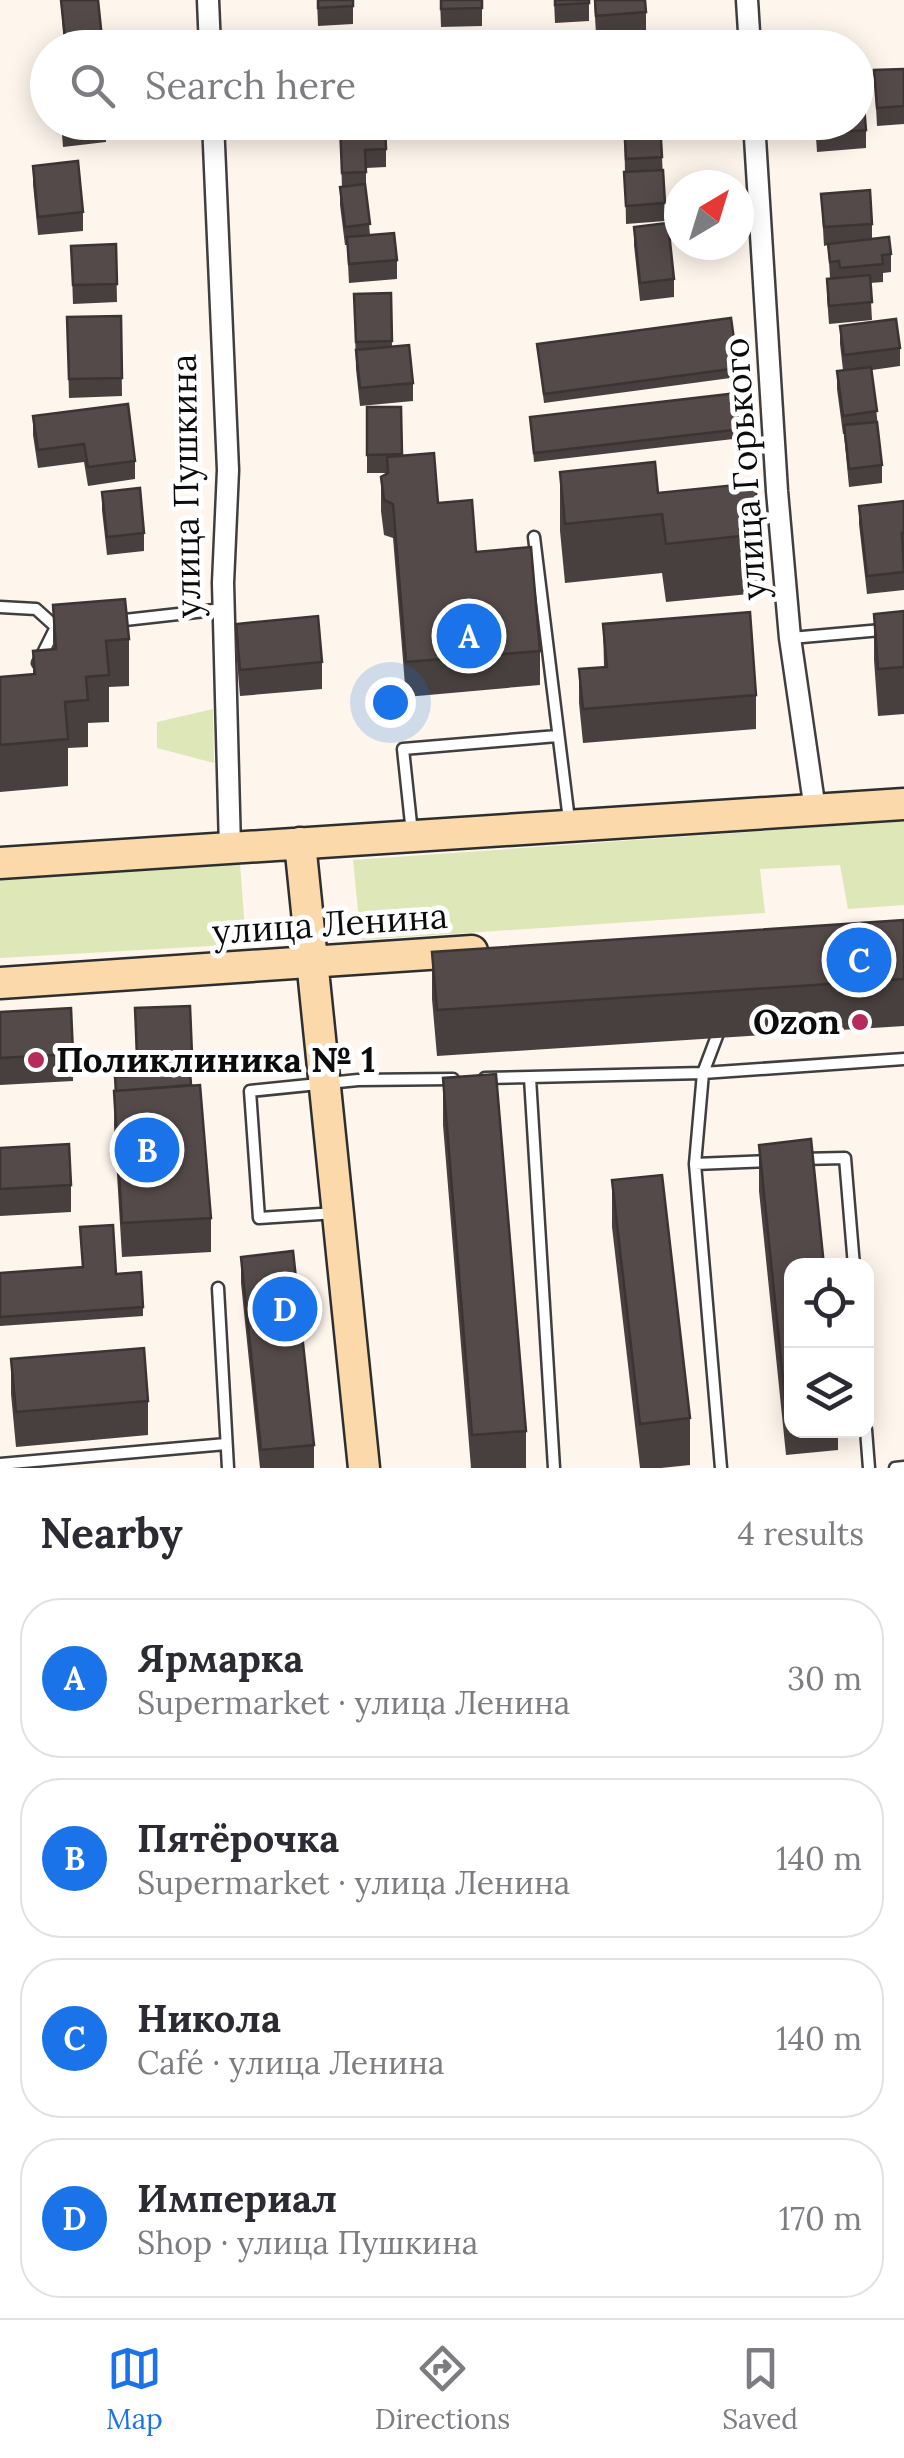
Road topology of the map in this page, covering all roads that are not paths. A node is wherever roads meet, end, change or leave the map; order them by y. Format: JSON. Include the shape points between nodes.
{"nodes":[{"id":1,"x":208,"y":0,"type":"edge"},
{"id":2,"x":747,"y":0,"type":"edge"},
{"id":3,"x":209,"y":30,"type":"edge"},
{"id":4,"x":749,"y":30,"type":"edge"},
{"id":5,"x":214,"y":140,"type":"edge"},
{"id":6,"x":755,"y":140,"type":"edge"},
{"id":7,"x":534,"y":537,"type":"dead end"},
{"id":8,"x":0,"y":607,"type":"edge"},
{"id":9,"x":224,"y":608,"type":"junction"},
{"id":10,"x":112,"y":621,"type":"edge"},
{"id":11,"x":74,"y":625,"type":"edge"},
{"id":12,"x":56,"y":627,"type":"junction"},
{"id":13,"x":904,"y":628,"type":"edge"},
{"id":14,"x":790,"y":638,"type":"junction"},
{"id":15,"x":34,"y":670,"type":"edge"},
{"id":16,"x":557,"y":736,"type":"junction"},
{"id":17,"x":904,"y":804,"type":"edge"},
{"id":18,"x":815,"y":810,"type":"junction"},
{"id":19,"x":571,"y":826,"type":"junction"},
{"id":20,"x":412,"y":835,"type":"junction"},
{"id":21,"x":300,"y":843,"type":"junction"},
{"id":22,"x":230,"y":848,"type":"junction"},
{"id":23,"x":0,"y":863,"type":"edge"},
{"id":24,"x":501,"y":949,"type":"edge"},
{"id":25,"x":310,"y":963,"type":"junction"},
{"id":26,"x":0,"y":983,"type":"edge"},
{"id":27,"x":719,"y":1010,"type":"edge"},
{"id":28,"x":904,"y":1058,"type":"edge"},
{"id":29,"x":704,"y":1073,"type":"junction"},
{"id":30,"x":530,"y":1078,"type":"junction"},
{"id":31,"x":323,"y":1083,"type":"junction"},
{"id":32,"x":695,"y":1164,"type":"junction"},
{"id":33,"x":337,"y":1213,"type":"junction"},
{"id":34,"x":853,"y":1258,"type":"edge"},
{"id":35,"x":218,"y":1288,"type":"dead end"},
{"id":36,"x":867,"y":1438,"type":"edge"},
{"id":37,"x":226,"y":1444,"type":"junction"},
{"id":38,"x":0,"y":1464,"type":"edge"},
{"id":39,"x":228,"y":1468,"type":"edge"},
{"id":40,"x":364,"y":1468,"type":"edge"},
{"id":41,"x":554,"y":1468,"type":"edge"},
{"id":42,"x":721,"y":1468,"type":"edge"},
{"id":43,"x":869,"y":1468,"type":"edge"},
{"id":44,"x":895,"y":1468,"type":"edge"},
{"id":45,"x":904,"y":1468,"type":"edge"}],
"edges":[{"from":1,"to":3,"type":"street"},
{"from":2,"to":4,"type":"street"},
{"from":5,"to":9,"type":"street","name":"улица Пушкина","via":[[228,470]]},
{"from":6,"to":14,"type":"street","name":"улица Горького","via":[[767,492]]},
{"from":7,"to":16,"type":"lane"},
{"from":8,"to":12,"type":"lane","via":[[36,609]]},
{"from":9,"to":10,"type":"lane"},
{"from":9,"to":22,"type":"street","name":"улица Пушкина"},
{"from":11,"to":12,"type":"lane"},
{"from":12,"to":15,"type":"lane"},
{"from":13,"to":14,"type":"lane"},
{"from":14,"to":18,"type":"street","name":"улица Горького"},
{"from":16,"to":19,"type":"lane"},
{"from":16,"to":20,"type":"lane","via":[[403,749]]},
{"from":17,"to":18,"type":"main road"},
{"from":18,"to":19,"type":"main road"},
{"from":19,"to":20,"type":"main road"},
{"from":20,"to":21,"type":"main road"},
{"from":21,"to":22,"type":"main road"},
{"from":21,"to":25,"type":"main road"},
{"from":22,"to":23,"type":"main road"},
{"from":24,"to":25,"type":"main road","name":"улица Ленина"},
{"from":25,"to":26,"type":"main road","name":"улица Ленина"},
{"from":25,"to":31,"type":"main road"},
{"from":27,"to":29,"type":"lane","via":[[720,1030]]},
{"from":28,"to":29,"type":"lane"},
{"from":29,"to":30,"type":"lane"},
{"from":29,"to":32,"type":"lane"},
{"from":30,"to":31,"type":"lane"},
{"from":30,"to":41,"type":"lane"},
{"from":31,"to":33,"type":"main road"},
{"from":31,"to":33,"type":"lane","via":[[250,1091],[259,1218]]},
{"from":32,"to":34,"type":"lane","via":[[845,1158]]},
{"from":32,"to":42,"type":"lane"},
{"from":33,"to":40,"type":"main road"},
{"from":35,"to":37,"type":"lane"},
{"from":36,"to":43,"type":"lane"},
{"from":37,"to":38,"type":"lane"},
{"from":37,"to":39,"type":"lane"},
{"from":44,"to":45,"type":"lane"}]}
